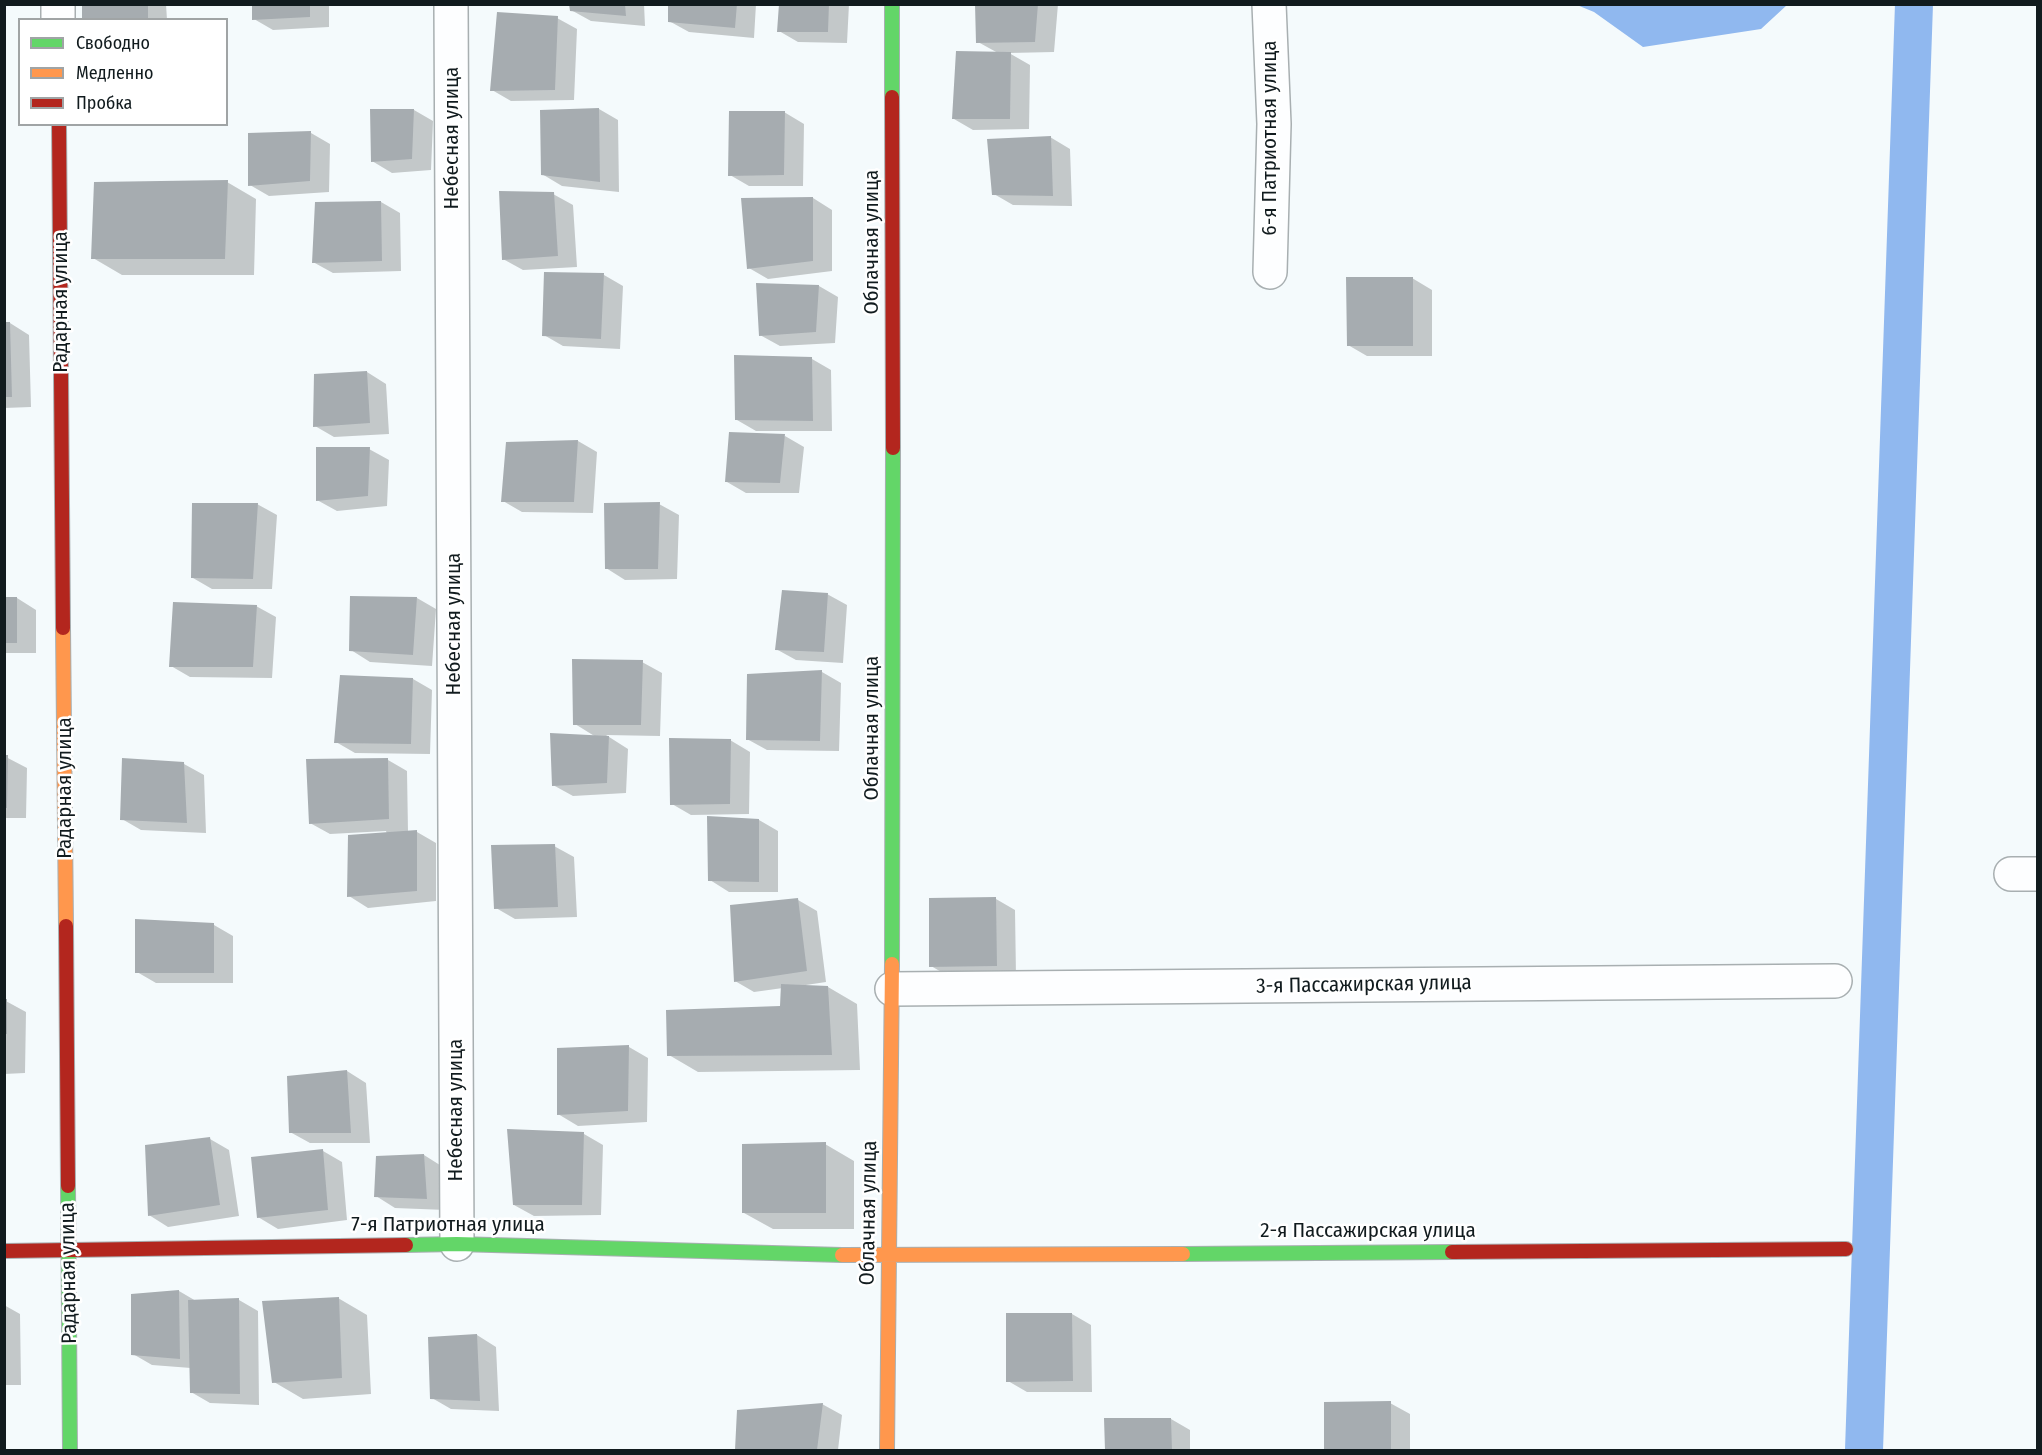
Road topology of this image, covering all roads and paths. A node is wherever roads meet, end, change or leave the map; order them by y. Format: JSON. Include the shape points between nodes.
{"nodes":[{"id":1,"x":451,"y":4,"type":"edge"},
{"id":2,"x":892,"y":4,"type":"edge"},
{"id":3,"x":1269,"y":4,"type":"edge"},
{"id":4,"x":59,"y":126,"type":"edge"},
{"id":5,"x":1270,"y":272,"type":"dead end"},
{"id":6,"x":1835,"y":981,"type":"dead end"},
{"id":7,"x":892,"y":989,"type":"junction"},
{"id":8,"x":456,"y":1244,"type":"junction"},
{"id":9,"x":1845,"y":1249,"type":"dead end"},
{"id":10,"x":4,"y":1251,"type":"edge"},
{"id":11,"x":68,"y":1252,"type":"junction"},
{"id":12,"x":890,"y":1256,"type":"junction"},
{"id":13,"x":70,"y":1450,"type":"edge"},
{"id":14,"x":887,"y":1450,"type":"edge"}],
"edges":[{"from":1,"to":8,"type":"street","name":"Небесная улица"},
{"from":2,"to":7,"type":"street","name":"Облачная улица"},
{"from":3,"to":5,"type":"street","name":"6-я Патриотная улица","via":[[1274,124]]},
{"from":4,"to":11,"type":"street","name":"Радарная улица"},
{"from":6,"to":7,"type":"street","name":"3-я Пассажирская улица"},
{"from":7,"to":12,"type":"street","name":"Облачная улица"},
{"from":8,"to":11,"type":"street","name":"7-я Патриотная улица"},
{"from":8,"to":12,"type":"street","name":"7-я Патриотная улица"},
{"from":9,"to":12,"type":"street","name":"2-я Пассажирская улица"},
{"from":10,"to":11,"type":"street","name":"7-я Патриотная улица"},
{"from":11,"to":13,"type":"street","name":"Радарная улица"},
{"from":12,"to":14,"type":"street","name":"Облачная улица"}]}
